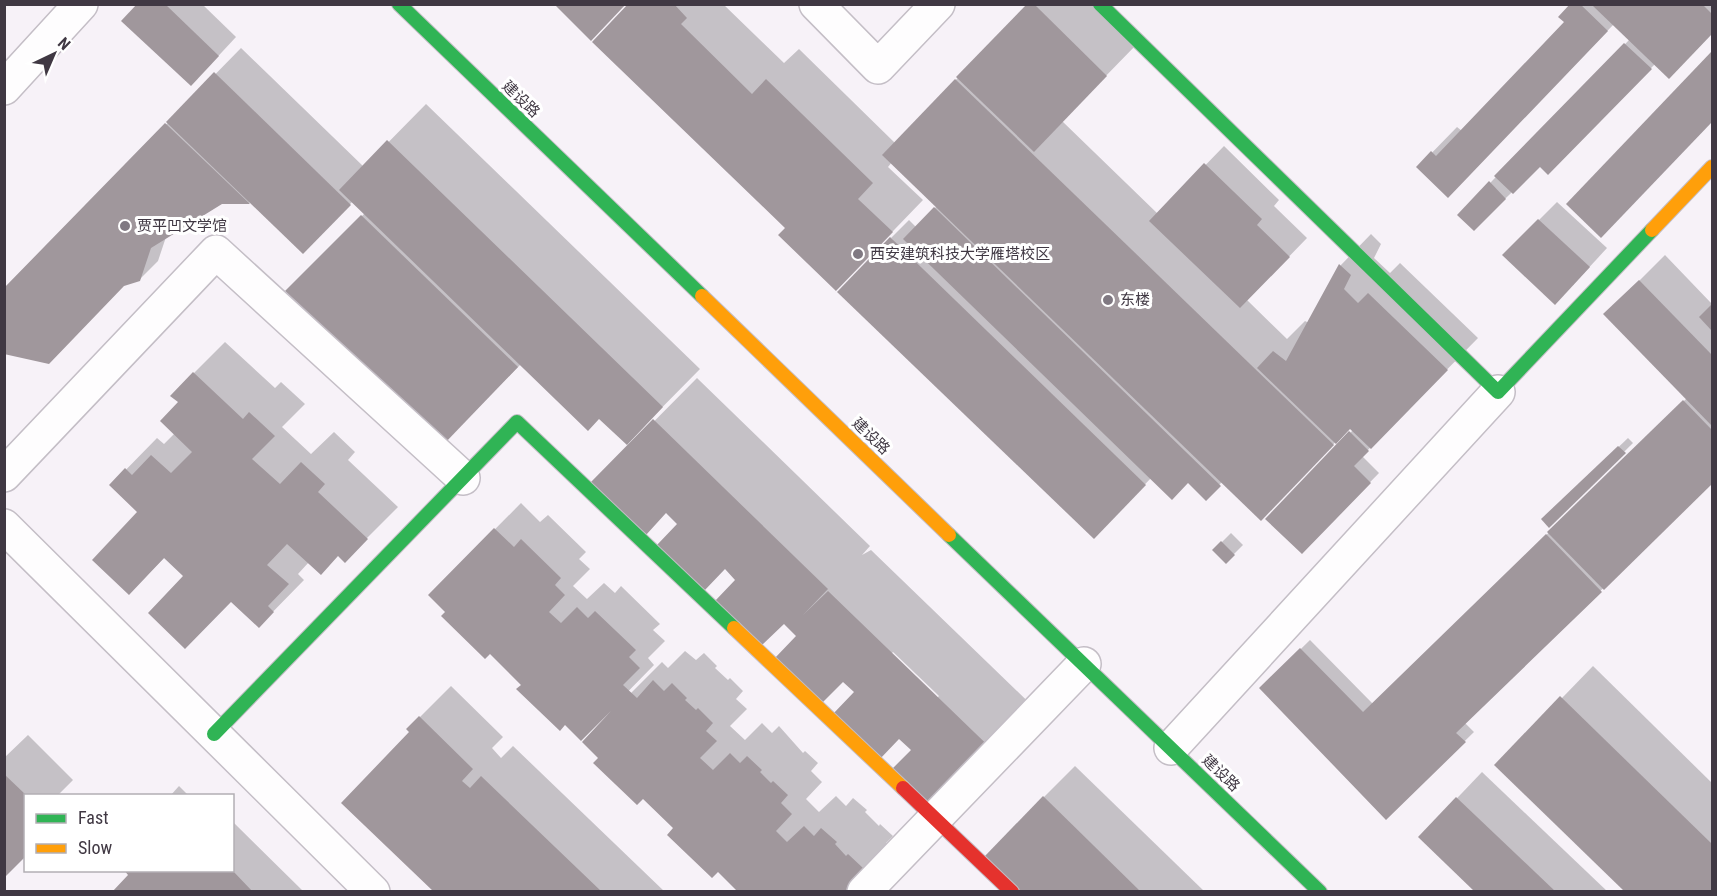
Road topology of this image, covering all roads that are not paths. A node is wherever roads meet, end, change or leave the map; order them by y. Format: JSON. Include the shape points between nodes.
{"nodes":[{"id":1,"x":81,"y":4,"type":"edge"},
{"id":2,"x":399,"y":4,"type":"edge"},
{"id":3,"x":816,"y":4,"type":"edge"},
{"id":4,"x":938,"y":4,"type":"edge"},
{"id":5,"x":1100,"y":4,"type":"edge"},
{"id":6,"x":4,"y":88,"type":"edge"},
{"id":7,"x":1713,"y":166,"type":"edge"},
{"id":8,"x":1498,"y":392,"type":"junction"},
{"id":9,"x":4,"y":475,"type":"edge"},
{"id":10,"x":463,"y":478,"type":"junction"},
{"id":11,"x":4,"y":526,"type":"edge"},
{"id":12,"x":1084,"y":664,"type":"junction"},
{"id":13,"x":214,"y":734,"type":"junction"},
{"id":14,"x":1171,"y":748,"type":"junction"},
{"id":15,"x":936,"y":818,"type":"junction"},
{"id":16,"x":373,"y":891,"type":"edge"},
{"id":17,"x":864,"y":891,"type":"edge"},
{"id":18,"x":1012,"y":891,"type":"edge"},
{"id":19,"x":1320,"y":891,"type":"edge"}],
"edges":[{"from":1,"to":6,"type":"street"},
{"from":2,"to":12,"type":"street","name":"建设路"},
{"from":3,"to":4,"type":"street","via":[[878,67]]},
{"from":5,"to":8,"type":"street"},
{"from":7,"to":8,"type":"street"},
{"from":8,"to":14,"type":"street"},
{"from":9,"to":10,"type":"street","via":[[216,252]]},
{"from":10,"to":13,"type":"street"},
{"from":10,"to":15,"type":"street","via":[[517,422]]},
{"from":11,"to":13,"type":"street"},
{"from":12,"to":14,"type":"street","name":"建设路"},
{"from":12,"to":15,"type":"street"},
{"from":13,"to":16,"type":"street"},
{"from":14,"to":19,"type":"street","name":"建设路"},
{"from":15,"to":17,"type":"street"},
{"from":15,"to":18,"type":"street"}]}
